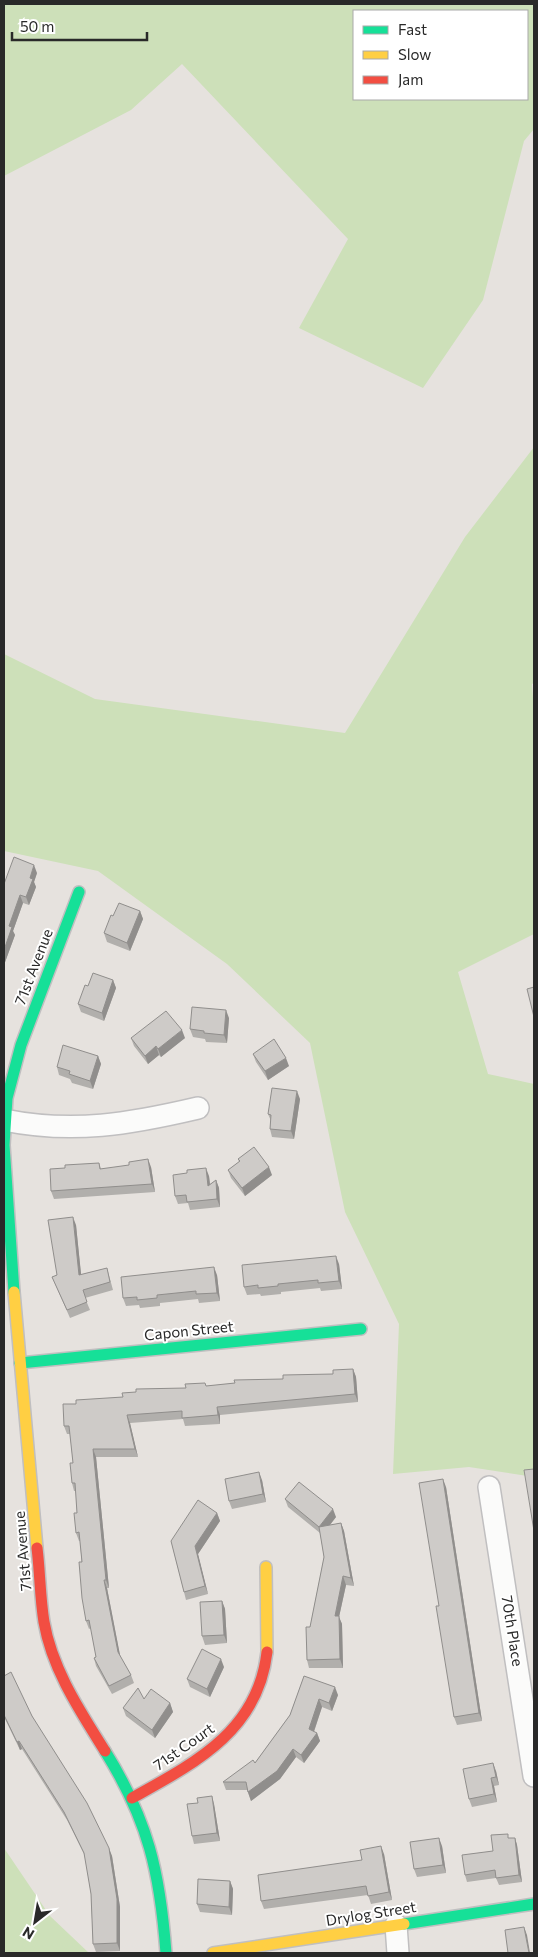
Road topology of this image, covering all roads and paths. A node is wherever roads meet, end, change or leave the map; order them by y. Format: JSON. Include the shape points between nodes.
{"nodes":[{"id":1,"x":79,"y":892,"type":"dead end"},
{"id":2,"x":198,"y":1108,"type":"dead end"},
{"id":3,"x":4,"y":1120,"type":"edge"},
{"id":4,"x":361,"y":1329,"type":"dead end"},
{"id":5,"x":20,"y":1362,"type":"junction"},
{"id":6,"x":489,"y":1487,"type":"dead end"},
{"id":7,"x":266,"y":1567,"type":"dead end"},
{"id":8,"x":534,"y":1776,"type":"edge"},
{"id":9,"x":132,"y":1798,"type":"junction"},
{"id":10,"x":534,"y":1904,"type":"edge"},
{"id":11,"x":396,"y":1925,"type":"junction"},
{"id":12,"x":166,"y":1953,"type":"edge"},
{"id":13,"x":213,"y":1953,"type":"edge"},
{"id":14,"x":398,"y":1953,"type":"edge"}],
"edges":[{"from":1,"to":3,"type":"street","name":"71st Avenue","via":[[21,1045]]},
{"from":2,"to":3,"type":"street","via":[[146,1120],[92,1127],[34,1126]]},
{"from":3,"to":5,"type":"street","name":"71st Avenue","via":[[7,1212]]},
{"from":4,"to":5,"type":"street","name":"Capon Street"},
{"from":5,"to":9,"type":"street","name":"71st Avenue","via":[[48,1640],[58,1672]]},
{"from":6,"to":8,"type":"street","name":"70th Place"},
{"from":7,"to":9,"type":"street","name":"71st Court","via":[[266,1661],[263,1680],[254,1698],[236,1726],[217,1744]]},
{"from":9,"to":12,"type":"street","name":"71st Avenue","via":[[148,1834],[158,1870]]},
{"from":10,"to":11,"type":"street","name":"Drylog Street"},
{"from":11,"to":13,"type":"street","name":"Drylog Street"},
{"from":11,"to":14,"type":"street"}]}
